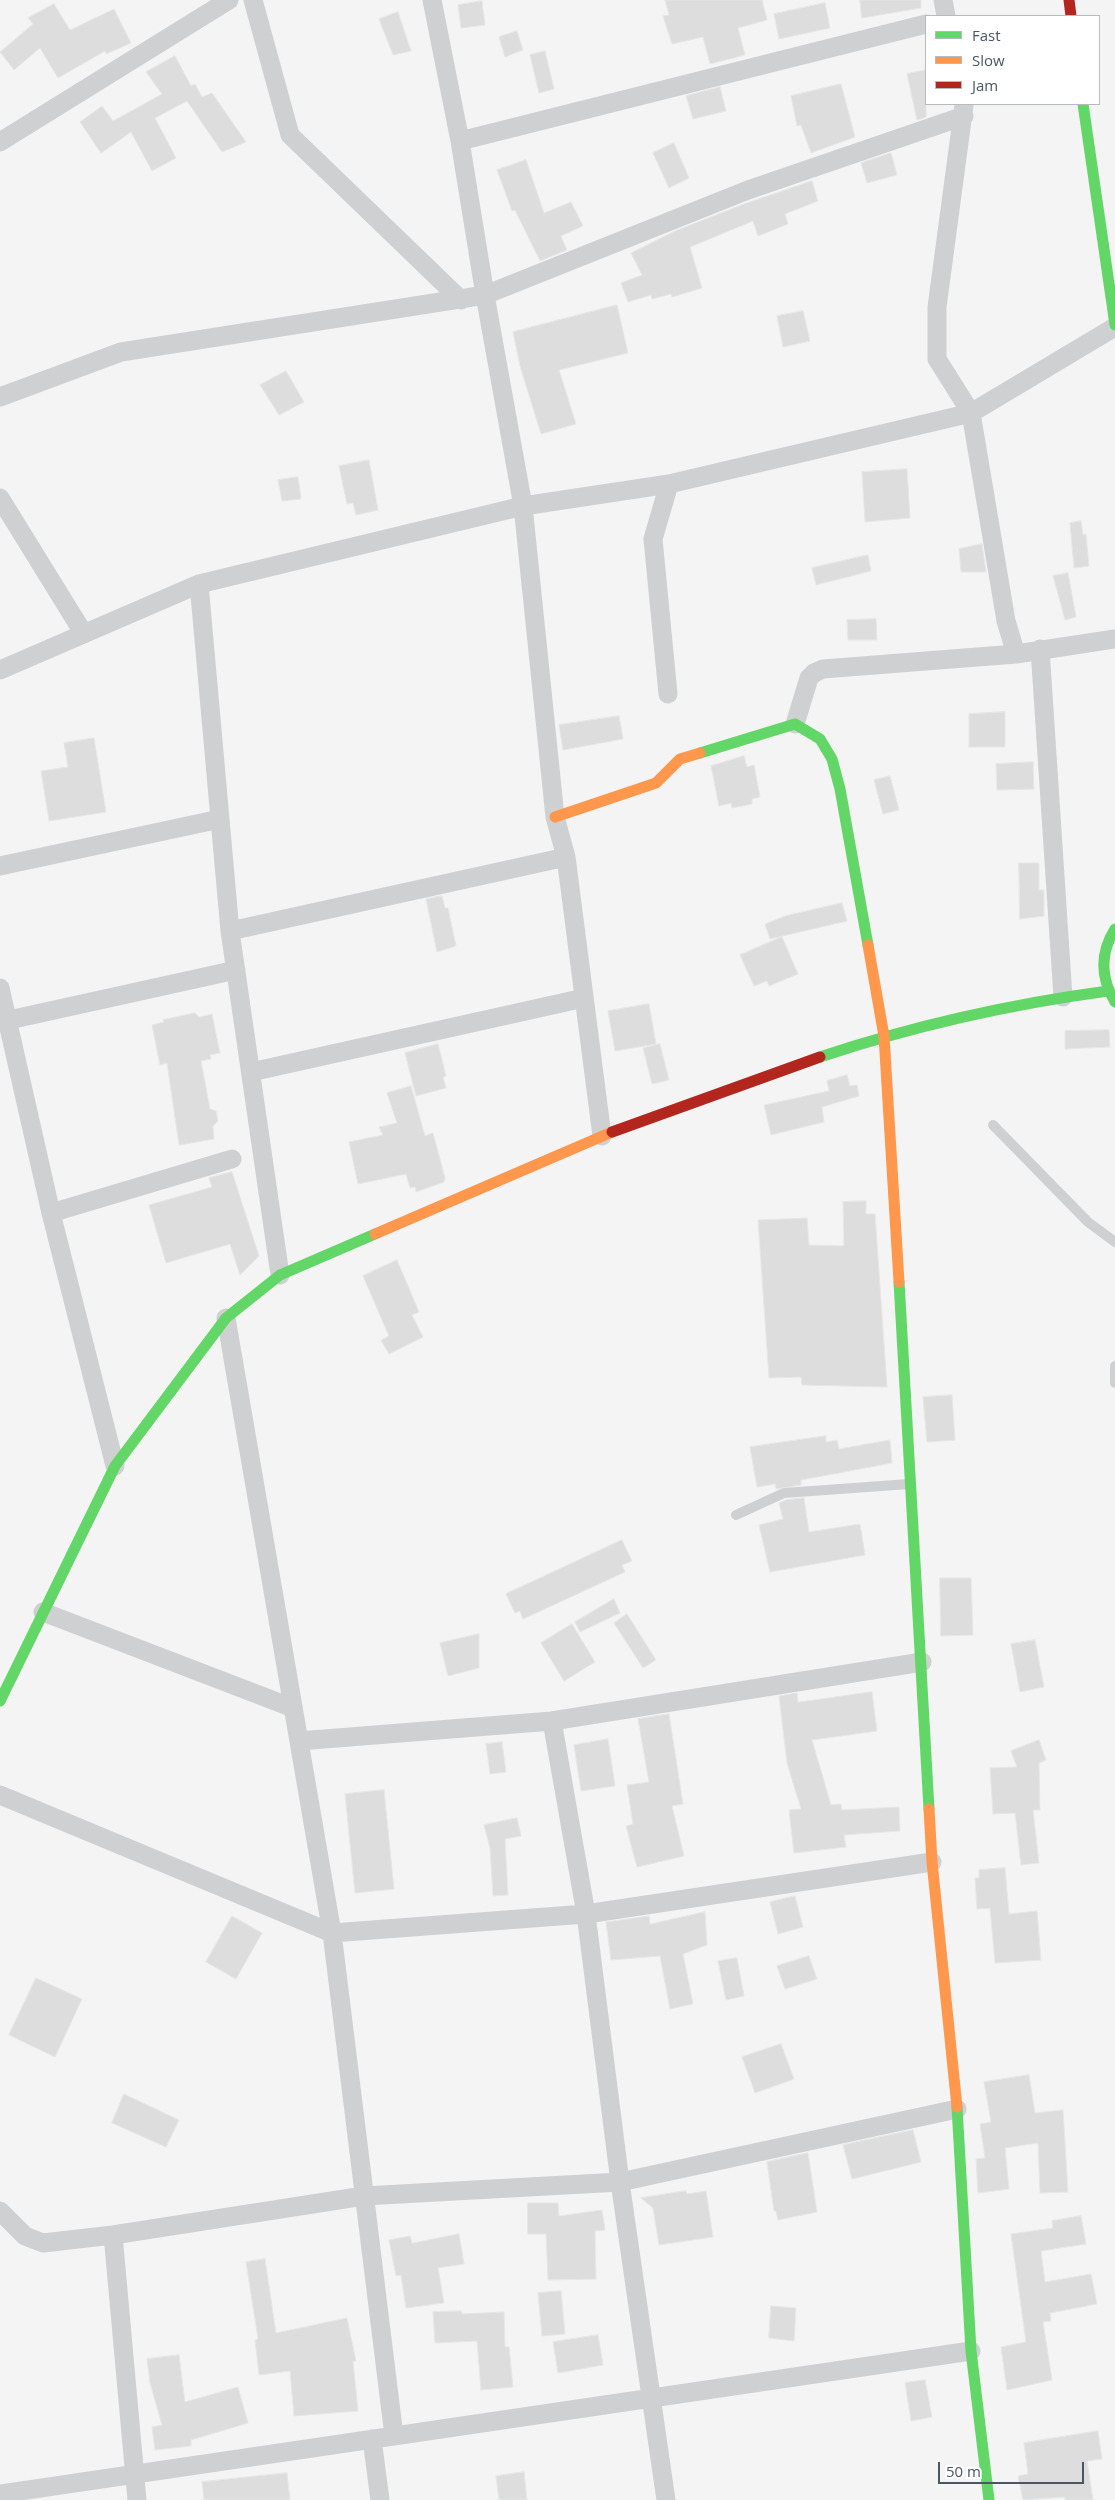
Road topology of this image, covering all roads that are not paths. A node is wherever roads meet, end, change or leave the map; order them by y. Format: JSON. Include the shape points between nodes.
{"nodes":[{"id":1,"x":229,"y":0,"type":"edge"},
{"id":2,"x":253,"y":0,"type":"edge"},
{"id":3,"x":432,"y":0,"type":"edge"},
{"id":4,"x":943,"y":0,"type":"edge"},
{"id":5,"x":1069,"y":0,"type":"edge"},
{"id":6,"x":946,"y":15,"type":"edge"},
{"id":7,"x":1071,"y":15,"type":"edge"},
{"id":8,"x":925,"y":24,"type":"edge"},
{"id":9,"x":1084,"y":105,"type":"edge"},
{"id":10,"x":964,"y":110,"type":"edge"},
{"id":11,"x":460,"y":141,"type":"junction"},
{"id":12,"x":0,"y":142,"type":"edge"},
{"id":13,"x":484,"y":295,"type":"junction"},
{"id":14,"x":461,"y":300,"type":"junction"},
{"id":15,"x":1115,"y":326,"type":"edge"},
{"id":16,"x":0,"y":397,"type":"edge"},
{"id":17,"x":971,"y":413,"type":"junction"},
{"id":18,"x":669,"y":484,"type":"junction"},
{"id":19,"x":0,"y":498,"type":"edge"},
{"id":20,"x":523,"y":506,"type":"junction"},
{"id":21,"x":199,"y":584,"type":"junction"},
{"id":22,"x":84,"y":634,"type":"junction"},
{"id":23,"x":1115,"y":639,"type":"edge"},
{"id":24,"x":1040,"y":649,"type":"junction"},
{"id":25,"x":1016,"y":654,"type":"junction"},
{"id":26,"x":0,"y":670,"type":"edge"},
{"id":27,"x":668,"y":694,"type":"dead end"},
{"id":28,"x":796,"y":724,"type":"junction"},
{"id":29,"x":555,"y":817,"type":"junction"},
{"id":30,"x":220,"y":819,"type":"junction"},
{"id":31,"x":566,"y":857,"type":"junction"},
{"id":32,"x":0,"y":866,"type":"edge"},
{"id":33,"x":1115,"y":929,"type":"edge"},
{"id":34,"x":230,"y":931,"type":"junction"},
{"id":35,"x":236,"y":970,"type":"junction"},
{"id":36,"x":0,"y":988,"type":"edge"},
{"id":37,"x":1108,"y":991,"type":"junction"},
{"id":38,"x":1063,"y":997,"type":"junction"},
{"id":39,"x":584,"y":998,"type":"junction"},
{"id":40,"x":1115,"y":1002,"type":"edge"},
{"id":41,"x":4,"y":1021,"type":"edge"},
{"id":42,"x":884,"y":1036,"type":"junction"},
{"id":43,"x":251,"y":1072,"type":"junction"},
{"id":44,"x":994,"y":1125,"type":"dead end"},
{"id":45,"x":602,"y":1136,"type":"junction"},
{"id":46,"x":232,"y":1159,"type":"dead end"},
{"id":47,"x":51,"y":1213,"type":"junction"},
{"id":48,"x":1115,"y":1242,"type":"edge"},
{"id":49,"x":280,"y":1275,"type":"junction"},
{"id":50,"x":226,"y":1318,"type":"junction"},
{"id":51,"x":1115,"y":1366,"type":"edge"},
{"id":52,"x":1115,"y":1383,"type":"edge"},
{"id":53,"x":115,"y":1466,"type":"junction"},
{"id":54,"x":912,"y":1484,"type":"junction"},
{"id":55,"x":736,"y":1515,"type":"dead end"},
{"id":56,"x":43,"y":1612,"type":"junction"},
{"id":57,"x":922,"y":1662,"type":"junction"},
{"id":58,"x":0,"y":1701,"type":"edge"},
{"id":59,"x":293,"y":1708,"type":"junction"},
{"id":60,"x":552,"y":1721,"type":"junction"},
{"id":61,"x":299,"y":1741,"type":"junction"},
{"id":62,"x":0,"y":1794,"type":"edge"},
{"id":63,"x":932,"y":1862,"type":"junction"},
{"id":64,"x":586,"y":1914,"type":"junction"},
{"id":65,"x":332,"y":1933,"type":"junction"},
{"id":66,"x":957,"y":2109,"type":"junction"},
{"id":67,"x":620,"y":2182,"type":"junction"},
{"id":68,"x":364,"y":2196,"type":"junction"},
{"id":69,"x":0,"y":2212,"type":"edge"},
{"id":70,"x":114,"y":2235,"type":"junction"},
{"id":71,"x":971,"y":2351,"type":"junction"},
{"id":72,"x":651,"y":2398,"type":"junction"},
{"id":73,"x":394,"y":2436,"type":"junction"},
{"id":74,"x":372,"y":2439,"type":"junction"},
{"id":75,"x":135,"y":2475,"type":"junction"},
{"id":76,"x":0,"y":2494,"type":"edge"},
{"id":77,"x":137,"y":2500,"type":"edge"},
{"id":78,"x":380,"y":2500,"type":"edge"},
{"id":79,"x":666,"y":2500,"type":"edge"},
{"id":80,"x":989,"y":2500,"type":"edge"}],
"edges":[{"from":1,"to":12,"type":"street"},
{"from":2,"to":14,"type":"street","via":[[290,135]]},
{"from":3,"to":11,"type":"street"},
{"from":4,"to":6,"type":"street"},
{"from":5,"to":7,"type":"main road"},
{"from":8,"to":11,"type":"street"},
{"from":9,"to":15,"type":"main road"},
{"from":10,"to":13,"type":"street","via":[[748,190]]},
{"from":10,"to":17,"type":"street","via":[[937,307],[936,359]]},
{"from":11,"to":13,"type":"street"},
{"from":13,"to":14,"type":"street"},
{"from":13,"to":20,"type":"street"},
{"from":14,"to":16,"type":"street","via":[[120,352]]},
{"from":15,"to":17,"type":"street"},
{"from":17,"to":18,"type":"street"},
{"from":17,"to":25,"type":"street","via":[[1006,621]]},
{"from":18,"to":20,"type":"street"},
{"from":18,"to":27,"type":"street","via":[[653,539]]},
{"from":19,"to":22,"type":"street"},
{"from":20,"to":21,"type":"street"},
{"from":20,"to":29,"type":"street"},
{"from":21,"to":22,"type":"street"},
{"from":21,"to":30,"type":"street"},
{"from":22,"to":26,"type":"street"},
{"from":23,"to":24,"type":"street"},
{"from":24,"to":25,"type":"street"},
{"from":24,"to":38,"type":"street"},
{"from":25,"to":28,"type":"street","via":[[823,669],[809,678]]},
{"from":28,"to":29,"type":"main road","via":[[680,759],[656,783]]},
{"from":28,"to":42,"type":"main road","via":[[820,739],[834,767]]},
{"from":29,"to":31,"type":"street"},
{"from":30,"to":32,"type":"street"},
{"from":30,"to":34,"type":"street"},
{"from":31,"to":34,"type":"street"},
{"from":31,"to":39,"type":"street"},
{"from":33,"to":37,"type":"main road","via":[[1104,954],[1104,979]]},
{"from":34,"to":35,"type":"street"},
{"from":35,"to":41,"type":"street"},
{"from":35,"to":43,"type":"street"},
{"from":36,"to":41,"type":"street"},
{"from":37,"to":38,"type":"main road"},
{"from":37,"to":40,"type":"main road"},
{"from":38,"to":42,"type":"main road"},
{"from":39,"to":43,"type":"street"},
{"from":39,"to":45,"type":"street"},
{"from":41,"to":47,"type":"street"},
{"from":42,"to":45,"type":"main road"},
{"from":42,"to":54,"type":"main road"},
{"from":43,"to":49,"type":"street"},
{"from":44,"to":48,"type":"lane","via":[[1088,1222]]},
{"from":45,"to":49,"type":"main road"},
{"from":46,"to":47,"type":"street"},
{"from":47,"to":53,"type":"street"},
{"from":49,"to":50,"type":"main road"},
{"from":50,"to":53,"type":"main road"},
{"from":50,"to":59,"type":"street"},
{"from":51,"to":52,"type":"lane"},
{"from":53,"to":56,"type":"main road"},
{"from":54,"to":55,"type":"lane","via":[[784,1493]]},
{"from":54,"to":57,"type":"main road"},
{"from":56,"to":58,"type":"main road"},
{"from":56,"to":59,"type":"street"},
{"from":57,"to":60,"type":"street"},
{"from":57,"to":63,"type":"main road"},
{"from":59,"to":61,"type":"street"},
{"from":60,"to":61,"type":"street"},
{"from":60,"to":64,"type":"street"},
{"from":61,"to":65,"type":"street"},
{"from":62,"to":65,"type":"street"},
{"from":63,"to":64,"type":"street"},
{"from":63,"to":66,"type":"main road"},
{"from":64,"to":65,"type":"street"},
{"from":64,"to":67,"type":"street"},
{"from":65,"to":68,"type":"street"},
{"from":66,"to":67,"type":"street"},
{"from":66,"to":71,"type":"main road"},
{"from":67,"to":68,"type":"street"},
{"from":67,"to":72,"type":"street"},
{"from":68,"to":70,"type":"street"},
{"from":68,"to":73,"type":"street"},
{"from":69,"to":70,"type":"street","via":[[25,2236],[43,2243]]},
{"from":70,"to":75,"type":"street"},
{"from":71,"to":72,"type":"street"},
{"from":71,"to":80,"type":"main road"},
{"from":72,"to":73,"type":"street"},
{"from":72,"to":79,"type":"street"},
{"from":73,"to":74,"type":"street"},
{"from":74,"to":75,"type":"street"},
{"from":74,"to":78,"type":"street"},
{"from":75,"to":76,"type":"street"},
{"from":75,"to":77,"type":"street"}]}
